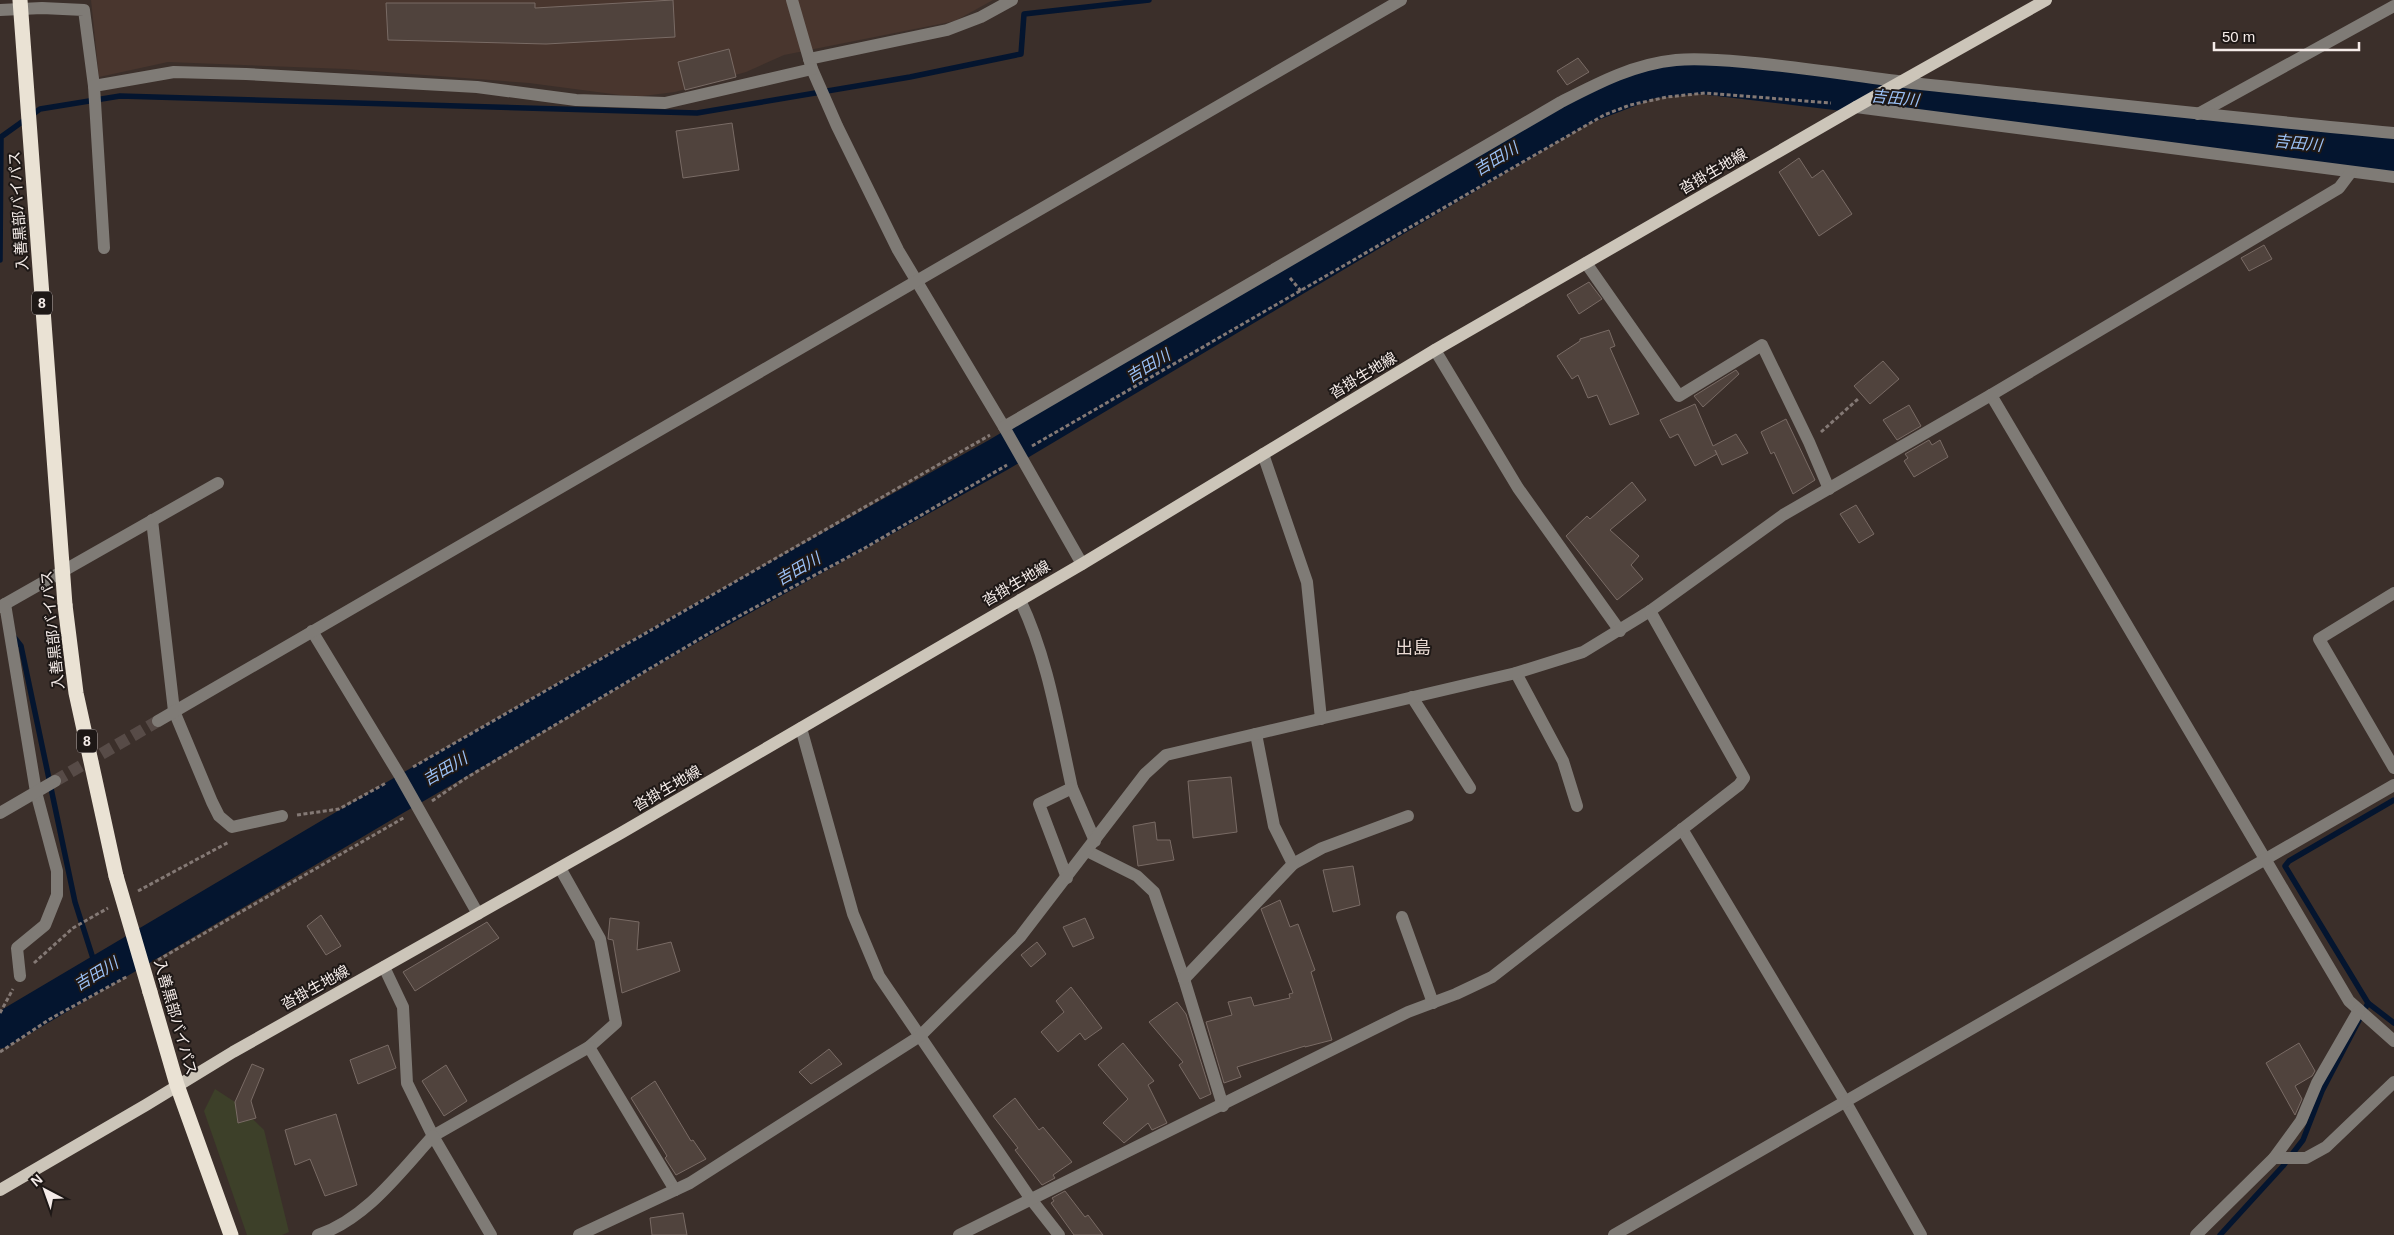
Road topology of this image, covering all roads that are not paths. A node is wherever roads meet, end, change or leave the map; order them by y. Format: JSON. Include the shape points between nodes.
{"nodes":[{"id":1,"x":20,"y":0,"type":"edge"},
{"id":2,"x":792,"y":0,"type":"edge"},
{"id":3,"x":1012,"y":0,"type":"edge"},
{"id":4,"x":1401,"y":0,"type":"edge"},
{"id":5,"x":2046,"y":0,"type":"edge"},
{"id":6,"x":2394,"y":6,"type":"edge"},
{"id":7,"x":0,"y":10,"type":"edge"},
{"id":8,"x":811,"y":64,"type":"junction"},
{"id":9,"x":1901,"y":82,"type":"junction"},
{"id":10,"x":94,"y":86,"type":"junction"},
{"id":11,"x":1857,"y":106,"type":"junction"},
{"id":12,"x":2198,"y":114,"type":"junction"},
{"id":13,"x":2394,"y":133,"type":"edge"},
{"id":14,"x":2351,"y":172,"type":"junction"},
{"id":15,"x":2394,"y":177,"type":"edge"},
{"id":16,"x":104,"y":248,"type":"dead end"},
{"id":17,"x":1586,"y":263,"type":"junction"},
{"id":18,"x":916,"y":281,"type":"junction"},
{"id":19,"x":1435,"y":350,"type":"junction"},
{"id":20,"x":1991,"y":395,"type":"junction"},
{"id":21,"x":1004,"y":427,"type":"junction"},
{"id":22,"x":1263,"y":454,"type":"junction"},
{"id":23,"x":218,"y":483,"type":"dead end"},
{"id":24,"x":1829,"y":489,"type":"junction"},
{"id":25,"x":152,"y":520,"type":"junction"},
{"id":26,"x":1082,"y":564,"type":"junction"},
{"id":27,"x":2394,"y":593,"type":"edge"},
{"id":28,"x":1020,"y":600,"type":"junction"},
{"id":29,"x":3,"y":605,"type":"edge"},
{"id":30,"x":1650,"y":611,"type":"junction"},
{"id":31,"x":312,"y":631,"type":"junction"},
{"id":32,"x":1620,"y":631,"type":"junction"},
{"id":33,"x":1516,"y":673,"type":"junction"},
{"id":34,"x":1412,"y":697,"type":"junction"},
{"id":35,"x":174,"y":711,"type":"junction"},
{"id":36,"x":1321,"y":719,"type":"junction"},
{"id":37,"x":158,"y":720,"type":"tunnel mouth"},
{"id":38,"x":801,"y":728,"type":"junction"},
{"id":39,"x":1256,"y":734,"type":"junction"},
{"id":40,"x":2394,"y":768,"type":"edge"},
{"id":41,"x":55,"y":780,"type":"tunnel mouth"},
{"id":42,"x":2394,"y":785,"type":"edge"},
{"id":43,"x":1072,"y":788,"type":"junction"},
{"id":44,"x":1470,"y":788,"type":"dead end"},
{"id":45,"x":36,"y":792,"type":"junction"},
{"id":46,"x":1577,"y":806,"type":"dead end"},
{"id":47,"x":0,"y":813,"type":"edge"},
{"id":48,"x":282,"y":816,"type":"road end"},
{"id":49,"x":1408,"y":816,"type":"dead end"},
{"id":50,"x":1682,"y":829,"type":"junction"},
{"id":51,"x":1091,"y":846,"type":"junction"},
{"id":52,"x":2266,"y":859,"type":"junction"},
{"id":53,"x":1292,"y":864,"type":"junction"},
{"id":54,"x":560,"y":868,"type":"junction"},
{"id":55,"x":1067,"y":878,"type":"junction"},
{"id":56,"x":478,"y":914,"type":"junction"},
{"id":57,"x":1402,"y":917,"type":"dead end"},
{"id":58,"x":384,"y":967,"type":"junction"},
{"id":59,"x":20,"y":976,"type":"dead end"},
{"id":60,"x":1184,"y":978,"type":"junction"},
{"id":61,"x":1433,"y":1003,"type":"junction"},
{"id":62,"x":2360,"y":1010,"type":"junction"},
{"id":63,"x":920,"y":1036,"type":"junction"},
{"id":64,"x":2394,"y":1041,"type":"edge"},
{"id":65,"x":588,"y":1047,"type":"junction"},
{"id":66,"x":2394,"y":1082,"type":"edge"},
{"id":67,"x":177,"y":1085,"type":"junction"},
{"id":68,"x":1845,"y":1101,"type":"junction"},
{"id":69,"x":1223,"y":1106,"type":"junction"},
{"id":70,"x":434,"y":1136,"type":"junction"},
{"id":71,"x":2274,"y":1158,"type":"junction"},
{"id":72,"x":0,"y":1190,"type":"edge"},
{"id":73,"x":674,"y":1190,"type":"junction"},
{"id":74,"x":1030,"y":1198,"type":"junction"},
{"id":75,"x":231,"y":1235,"type":"edge"},
{"id":76,"x":318,"y":1235,"type":"edge"},
{"id":77,"x":491,"y":1235,"type":"edge"},
{"id":78,"x":579,"y":1235,"type":"edge"},
{"id":79,"x":959,"y":1235,"type":"edge"},
{"id":80,"x":1058,"y":1235,"type":"edge"},
{"id":81,"x":1614,"y":1235,"type":"edge"},
{"id":82,"x":1921,"y":1235,"type":"edge"},
{"id":83,"x":2196,"y":1235,"type":"edge"}],
"edges":[{"from":1,"to":67,"type":"highway","name":"入善黒部バイパス","number":"8","bridge":true,"via":[[65,605],[76,693],[116,876]]},
{"from":2,"to":8,"type":"street"},
{"from":3,"to":8,"type":"street","via":[[948,30]]},
{"from":4,"to":18,"type":"street"},
{"from":5,"to":9,"type":"main road","name":"沓掛生地線"},
{"from":6,"to":12,"type":"street"},
{"from":7,"to":10,"type":"street","via":[[84,10]]},
{"from":8,"to":10,"type":"street","via":[[665,103],[576,100],[477,87],[246,74],[174,72]]},
{"from":8,"to":18,"type":"street","via":[[837,126]]},
{"from":9,"to":11,"type":"main road","name":"沓掛生地線"},
{"from":9,"to":12,"type":"street"},
{"from":9,"to":21,"type":"street","via":[[1794,66],[1676,60],[1640,66],[1603,80]]},
{"from":10,"to":16,"type":"street"},
{"from":11,"to":14,"type":"street"},
{"from":11,"to":17,"type":"main road","name":"沓掛生地線"},
{"from":12,"to":13,"type":"street"},
{"from":14,"to":15,"type":"street"},
{"from":14,"to":20,"type":"street","via":[[2339,188]]},
{"from":17,"to":19,"type":"main road","name":"沓掛生地線"},
{"from":17,"to":24,"type":"street","via":[[1679,396],[1762,345]]},
{"from":18,"to":21,"type":"street"},
{"from":18,"to":31,"type":"street"},
{"from":19,"to":22,"type":"main road","name":"沓掛生地線"},
{"from":19,"to":32,"type":"street","via":[[1518,488]]},
{"from":20,"to":24,"type":"street"},
{"from":20,"to":52,"type":"street"},
{"from":21,"to":26,"type":"street"},
{"from":22,"to":26,"type":"main road","name":"沓掛生地線"},
{"from":22,"to":36,"type":"street","via":[[1307,582]]},
{"from":23,"to":25,"type":"street"},
{"from":24,"to":30,"type":"street","via":[[1783,515]]},
{"from":25,"to":29,"type":"street"},
{"from":25,"to":35,"type":"street"},
{"from":26,"to":28,"type":"main road","name":"沓掛生地線"},
{"from":27,"to":40,"type":"street","via":[[2319,638]]},
{"from":28,"to":38,"type":"main road","name":"沓掛生地線"},
{"from":28,"to":43,"type":"street","via":[[1047,679]]},
{"from":29,"to":45,"type":"street"},
{"from":30,"to":32,"type":"street"},
{"from":30,"to":50,"type":"street","via":[[1744,778]]},
{"from":31,"to":35,"type":"street"},
{"from":31,"to":56,"type":"street","via":[[400,775]]},
{"from":32,"to":33,"type":"street","via":[[1583,652]]},
{"from":33,"to":34,"type":"street"},
{"from":33,"to":46,"type":"street","via":[[1563,760]]},
{"from":34,"to":36,"type":"street"},
{"from":34,"to":44,"type":"street"},
{"from":35,"to":37,"type":"street"},
{"from":35,"to":48,"type":"street","via":[[219,816],[232,826]]},
{"from":36,"to":39,"type":"street"},
{"from":38,"to":54,"type":"main road","name":"沓掛生地線"},
{"from":38,"to":63,"type":"street","via":[[853,914],[879,976]]},
{"from":39,"to":51,"type":"street","via":[[1166,755],[1145,774]]},
{"from":39,"to":53,"type":"street","via":[[1274,826]]},
{"from":41,"to":45,"type":"street"},
{"from":42,"to":52,"type":"street"},
{"from":43,"to":51,"type":"street"},
{"from":43,"to":55,"type":"street","via":[[1039,804]]},
{"from":45,"to":47,"type":"street"},
{"from":45,"to":59,"type":"street","via":[[57,871],[57,895],[45,926],[17,948]]},
{"from":49,"to":53,"type":"street","via":[[1322,848]]},
{"from":50,"to":61,"type":"street","via":[[1492,977]]},
{"from":50,"to":68,"type":"street"},
{"from":51,"to":55,"type":"street"},
{"from":51,"to":60,"type":"street","via":[[1137,876],[1154,892]]},
{"from":52,"to":62,"type":"street","via":[[2349,1001]]},
{"from":52,"to":68,"type":"street"},
{"from":53,"to":60,"type":"street"},
{"from":54,"to":56,"type":"main road","name":"沓掛生地線"},
{"from":54,"to":65,"type":"street","via":[[600,939],[616,1023]]},
{"from":55,"to":63,"type":"street","via":[[1020,937]]},
{"from":56,"to":58,"type":"main road","name":"沓掛生地線"},
{"from":57,"to":61,"type":"street"},
{"from":58,"to":67,"type":"main road","name":"沓掛生地線"},
{"from":58,"to":70,"type":"street","via":[[402,1008],[408,1083]]},
{"from":60,"to":69,"type":"street"},
{"from":61,"to":69,"type":"street","via":[[1408,1012]]},
{"from":62,"to":64,"type":"street"},
{"from":62,"to":71,"type":"street","via":[[2317,1083],[2301,1121]]},
{"from":63,"to":73,"type":"street","via":[[690,1183]]},
{"from":63,"to":74,"type":"street"},
{"from":65,"to":70,"type":"street"},
{"from":65,"to":73,"type":"street"},
{"from":66,"to":71,"type":"street","via":[[2326,1147],[2306,1158]]},
{"from":67,"to":72,"type":"main road","name":"沓掛生地線"},
{"from":67,"to":75,"type":"highway","name":"入善黒部バイパス","number":"8"},
{"from":68,"to":81,"type":"street"},
{"from":68,"to":82,"type":"street"},
{"from":69,"to":74,"type":"street"},
{"from":70,"to":76,"type":"street","via":[[373,1201],[334,1230]]},
{"from":70,"to":77,"type":"street"},
{"from":71,"to":83,"type":"street"},
{"from":73,"to":78,"type":"street"},
{"from":74,"to":79,"type":"street"},
{"from":74,"to":80,"type":"street"}]}
